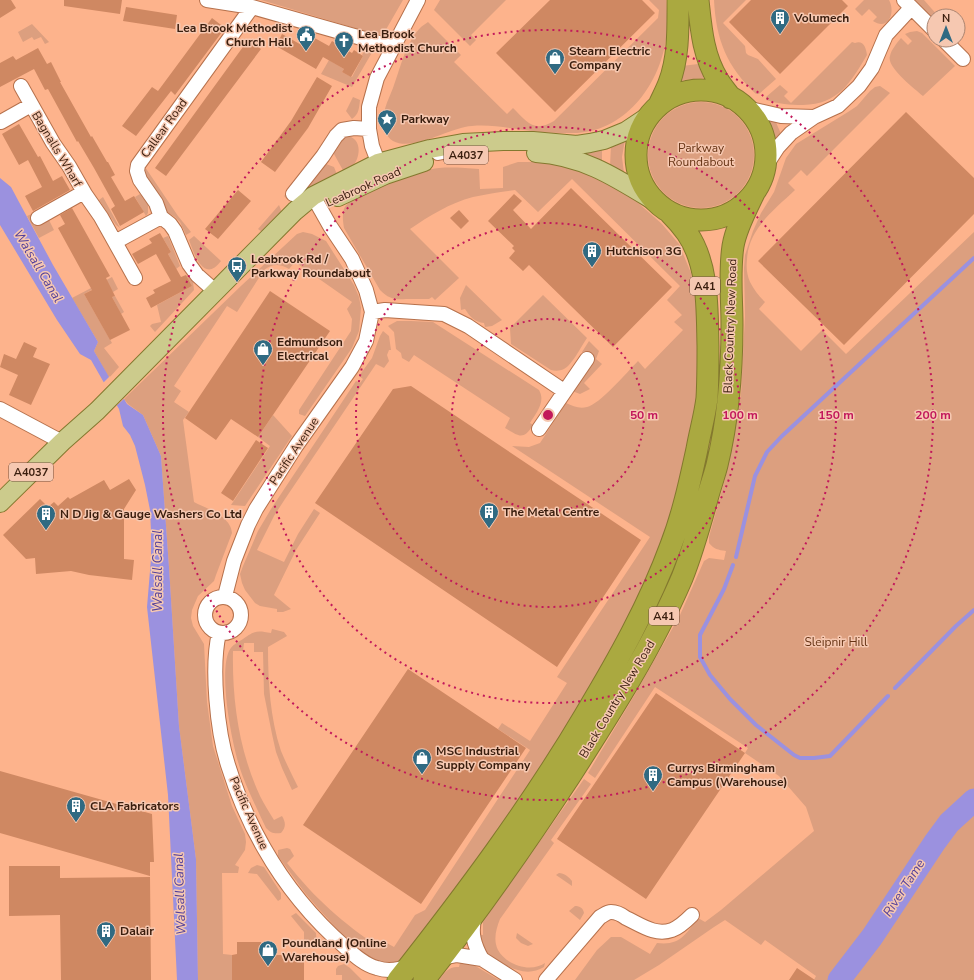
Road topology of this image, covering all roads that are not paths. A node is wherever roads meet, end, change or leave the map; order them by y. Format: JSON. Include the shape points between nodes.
{"nodes":[{"id":1,"x":207,"y":0,"type":"edge"},
{"id":2,"x":418,"y":0,"type":"edge"},
{"id":3,"x":678,"y":0,"type":"edge"},
{"id":4,"x":698,"y":0,"type":"edge"},
{"id":5,"x":908,"y":4,"type":"edge"},
{"id":6,"x":252,"y":7,"type":"junction"},
{"id":7,"x":926,"y":22,"type":"edge"},
{"id":8,"x":393,"y":47,"type":"junction"},
{"id":9,"x":952,"y":48,"type":"edge"},
{"id":10,"x":963,"y":59,"type":"dead end"},
{"id":11,"x":20,"y":86,"type":"dead end"},
{"id":12,"x":739,"y":103,"type":"junction"},
{"id":13,"x":31,"y":105,"type":"junction"},
{"id":14,"x":654,"y":110,"type":"junction"},
{"id":15,"x":814,"y":117,"type":"junction"},
{"id":16,"x":1,"y":122,"type":"dead end"},
{"id":17,"x":369,"y":129,"type":"junction"},
{"id":18,"x":765,"y":167,"type":"junction"},
{"id":19,"x":380,"y":169,"type":"junction"},
{"id":20,"x":84,"y":192,"type":"junction"},
{"id":21,"x":754,"y":193,"type":"junction"},
{"id":22,"x":293,"y":194,"type":"dead end"},
{"id":23,"x":316,"y":202,"type":"junction"},
{"id":24,"x":662,"y":207,"type":"junction"},
{"id":25,"x":161,"y":217,"type":"junction"},
{"id":26,"x":38,"y":218,"type":"dead end"},
{"id":27,"x":115,"y":242,"type":"junction"},
{"id":28,"x":135,"y":278,"type":"dead end"},
{"id":29,"x":214,"y":291,"type":"junction"},
{"id":30,"x":372,"y":312,"type":"junction"},
{"id":31,"x":587,"y":359,"type":"dead end"},
{"id":32,"x":564,"y":391,"type":"junction"},
{"id":33,"x":0,"y":409,"type":"edge"},
{"id":34,"x":539,"y":429,"type":"dead end"},
{"id":35,"x":62,"y":442,"type":"junction"},
{"id":36,"x":0,"y":503,"type":"edge"},
{"id":37,"x":226,"y":596,"type":"junction"},
{"id":38,"x":219,"y":633,"type":"junction"},
{"id":39,"x":477,"y":911,"type":"junction"},
{"id":40,"x":692,"y":915,"type":"dead end"},
{"id":41,"x":442,"y":958,"type":"junction"},
{"id":42,"x":482,"y":959,"type":"junction"},
{"id":43,"x":360,"y":960,"type":"junction"},
{"id":44,"x":404,"y":973,"type":"edge"},
{"id":45,"x":374,"y":980,"type":"edge"},
{"id":46,"x":424,"y":980,"type":"edge"},
{"id":47,"x":515,"y":980,"type":"edge"},
{"id":48,"x":546,"y":980,"type":"edge"}],
"edges":[{"from":1,"to":6,"type":"street"},
{"from":2,"to":8,"type":"street"},
{"from":3,"to":14,"type":"highway","number":"A41","via":[[678,30],[670,82]]},
{"from":4,"to":12,"type":"highway","number":"A41","via":[[703,43],[708,58],[718,80]]},
{"from":5,"to":7,"type":"street"},
{"from":5,"to":15,"type":"street","via":[[886,35],[872,68],[859,86],[838,106]]},
{"from":6,"to":8,"type":"street"},
{"from":6,"to":25,"type":"street","name":"Callear Road","via":[[138,165],[140,180],[156,203]]},
{"from":8,"to":17,"type":"street","via":[[377,78],[369,107]]},
{"from":9,"to":10,"type":"street"},
{"from":11,"to":13,"type":"street","name":"Bagnalls Wharf"},
{"from":12,"to":14,"type":"highway","via":[[711,91],[696,90],[668,99]]},
{"from":12,"to":15,"type":"street","via":[[780,116]]},
{"from":12,"to":18,"type":"highway","number":"A41","via":[[758,125],[764,139]]},
{"from":13,"to":16,"type":"street","name":"Bagnalls Wharf"},
{"from":13,"to":20,"type":"street","name":"Bagnalls Wharf"},
{"from":14,"to":19,"type":"main road","name":"Leabrook Road","number":"A4037","via":[[626,131],[604,140],[577,145],[532,141],[463,143],[430,149]]},
{"from":14,"to":24,"type":"highway","number":"A41","via":[[641,130],[636,144],[636,166],[645,189]]},
{"from":15,"to":18,"type":"street","via":[[791,133]]},
{"from":17,"to":19,"type":"street"},
{"from":17,"to":22,"type":"street","via":[[342,130]]},
{"from":18,"to":21,"type":"highway","number":"A41"},
{"from":19,"to":23,"type":"main road","name":"Leabrook Road","number":"A4037","via":[[349,191]]},
{"from":19,"to":24,"type":"main road","name":"Leabrook Road","number":"A4037","via":[[489,152],[546,153],[598,168]]},
{"from":20,"to":26,"type":"street","name":"Bagnalls Wharf"},
{"from":20,"to":27,"type":"street","name":"Bagnalls Wharf"},
{"from":21,"to":24,"type":"highway","number":"A41","via":[[731,213],[710,220],[689,219]]},
{"from":21,"to":39,"type":"highway","name":"Black Country New Road","number":"A41","via":[[733,245],[732,336],[725,422],[695,542],[682,577],[636,671],[552,803]]},
{"from":23,"to":29,"type":"main road","name":"Leabrook Road","number":"A4037","via":[[281,227]]},
{"from":23,"to":30,"type":"street","name":"Pacific Avenue","via":[[352,258],[366,290]]},
{"from":24,"to":44,"type":"highway","name":"Black Country New Road","number":"A41","via":[[687,234],[693,245],[705,281],[707,305],[707,399],[689,489],[672,544],[613,668],[563,753],[453,910]]},
{"from":25,"to":27,"type":"street"},
{"from":25,"to":29,"type":"street","name":"Callear Road","via":[[175,231],[189,264]]},
{"from":27,"to":28,"type":"street","name":"Bagnalls Wharf"},
{"from":29,"to":35,"type":"main road","name":"Leabrook Road","number":"A4037","via":[[97,411]]},
{"from":30,"to":32,"type":"street","via":[[385,310],[444,314],[468,326]]},
{"from":30,"to":37,"type":"street","name":"Pacific Avenue","via":[[366,341],[352,367],[296,446],[248,525],[234,561]]},
{"from":31,"to":32,"type":"street"},
{"from":32,"to":34,"type":"street"},
{"from":33,"to":35,"type":"street"},
{"from":35,"to":36,"type":"main road","number":"A4037"},
{"from":37,"to":38,"type":"street","via":[[213,599],[205,613],[207,624]]},
{"from":37,"to":38,"type":"street","via":[[237,602],[242,619],[232,632]]},
{"from":38,"to":43,"type":"street","name":"Pacific Avenue","via":[[215,656],[220,735],[240,799],[265,850],[298,899],[331,935]]},
{"from":39,"to":41,"type":"highway","name":"Black Country New Road","number":"A41"},
{"from":39,"to":42,"type":"street","via":[[472,929]]},
{"from":40,"to":48,"type":"street","via":[[673,930],[657,932],[619,914],[605,914]]},
{"from":41,"to":42,"type":"street","via":[[457,956]]},
{"from":41,"to":46,"type":"highway","name":"Black Country New Road","number":"A41"},
{"from":42,"to":47,"type":"street"},
{"from":43,"to":44,"type":"street","name":"Pacific Avenue","via":[[376,968]]},
{"from":43,"to":45,"type":"street","name":"Pacific Avenue"}]}
